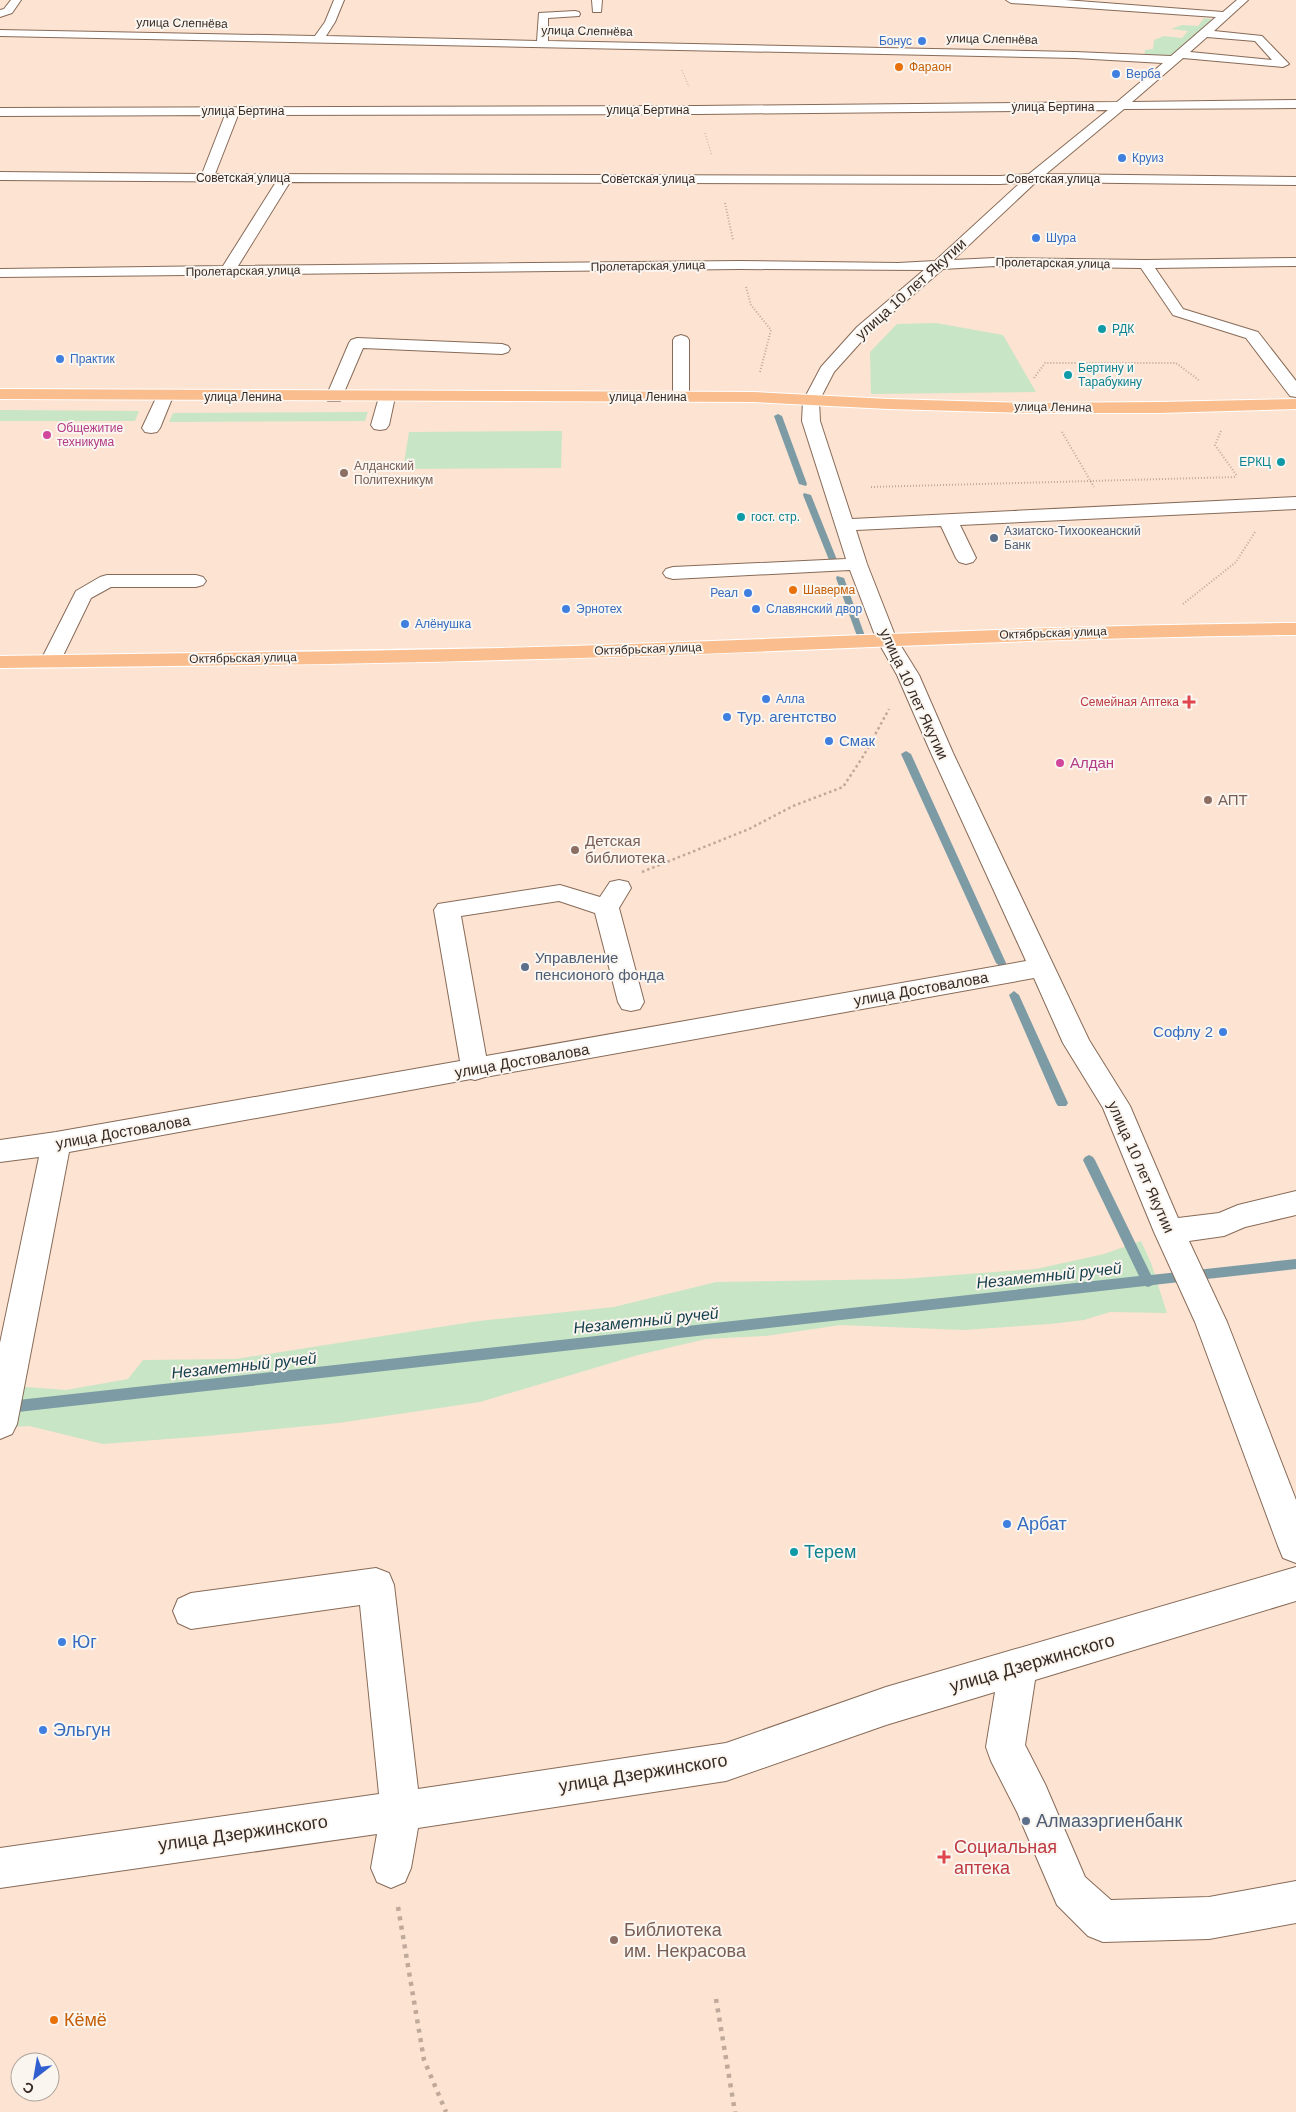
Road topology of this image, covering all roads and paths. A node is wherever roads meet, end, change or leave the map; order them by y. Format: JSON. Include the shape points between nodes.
{"nodes":[{"id":1,"x":16,"y":0,"type":"edge"},
{"id":2,"x":339,"y":0,"type":"edge"},
{"id":3,"x":1011,"y":0,"type":"edge"},
{"id":4,"x":1243,"y":0,"type":"edge"},
{"id":5,"x":0,"y":14,"type":"edge"},
{"id":6,"x":575,"y":14,"type":"dead end"},
{"id":7,"x":1226,"y":15,"type":"junction"},
{"id":8,"x":24,"y":24,"type":"dead end"},
{"id":9,"x":0,"y":33,"type":"edge"},
{"id":10,"x":1204,"y":33,"type":"junction"},
{"id":11,"x":12,"y":34,"type":"junction"},
{"id":12,"x":319,"y":39,"type":"junction"},
{"id":13,"x":542,"y":44,"type":"junction"},
{"id":14,"x":673,"y":47,"type":"junction"},
{"id":15,"x":1176,"y":57,"type":"junction"},
{"id":16,"x":1296,"y":104,"type":"edge"},
{"id":17,"x":1119,"y":107,"type":"junction"},
{"id":18,"x":698,"y":110,"type":"junction"},
{"id":19,"x":0,"y":112,"type":"edge"},
{"id":20,"x":233,"y":112,"type":"junction"},
{"id":21,"x":0,"y":176,"type":"edge"},
{"id":22,"x":207,"y":178,"type":"junction"},
{"id":23,"x":1033,"y":178,"type":"junction"},
{"id":24,"x":285,"y":179,"type":"junction"},
{"id":25,"x":720,"y":179,"type":"junction"},
{"id":26,"x":1296,"y":181,"type":"edge"},
{"id":27,"x":1296,"y":262,"type":"edge"},
{"id":28,"x":940,"y":264,"type":"junction"},
{"id":29,"x":1145,"y":264,"type":"junction"},
{"id":30,"x":739,"y":265,"type":"junction"},
{"id":31,"x":227,"y":272,"type":"junction"},
{"id":32,"x":0,"y":273,"type":"edge"},
{"id":33,"x":681,"y":340,"type":"dead end"},
{"id":34,"x":502,"y":349,"type":"dead end"},
{"id":35,"x":1034,"y":378,"type":"dead end"},
{"id":36,"x":1197,"y":378,"type":"dead end"},
{"id":37,"x":1296,"y":392,"type":"edge"},
{"id":38,"x":0,"y":394,"type":"edge"},
{"id":39,"x":165,"y":396,"type":"junction"},
{"id":40,"x":334,"y":397,"type":"junction"},
{"id":41,"x":387,"y":397,"type":"junction"},
{"id":42,"x":681,"y":397,"type":"junction"},
{"id":43,"x":754,"y":397,"type":"junction"},
{"id":44,"x":811,"y":401,"type":"junction"},
{"id":45,"x":1296,"y":404,"type":"edge"},
{"id":46,"x":1059,"y":425,"type":"dead end"},
{"id":47,"x":380,"y":426,"type":"dead end"},
{"id":48,"x":151,"y":428,"type":"dead end"},
{"id":49,"x":1215,"y":445,"type":"dead end"},
{"id":50,"x":1237,"y":477,"type":"junction"},
{"id":51,"x":1089,"y":481,"type":"junction"},
{"id":52,"x":871,"y":487,"type":"dead end"},
{"id":53,"x":1296,"y":503,"type":"edge"},
{"id":54,"x":1256,"y":504,"type":"junction"},
{"id":55,"x":1114,"y":512,"type":"junction"},
{"id":56,"x":948,"y":520,"type":"junction"},
{"id":57,"x":844,"y":525,"type":"junction"},
{"id":58,"x":966,"y":558,"type":"dead end"},
{"id":59,"x":857,"y":564,"type":"junction"},
{"id":60,"x":673,"y":573,"type":"dead end"},
{"id":61,"x":196,"y":580,"type":"dead end"},
{"id":62,"x":1166,"y":630,"type":"junction"},
{"id":63,"x":1296,"y":630,"type":"edge"},
{"id":64,"x":886,"y":638,"type":"junction"},
{"id":65,"x":52,"y":660,"type":"junction"},
{"id":66,"x":0,"y":662,"type":"edge"},
{"id":67,"x":908,"y":675,"type":"junction"},
{"id":68,"x":613,"y":898,"type":"junction"},
{"id":69,"x":1043,"y":967,"type":"junction"},
{"id":70,"x":632,"y":1002,"type":"dead end"},
{"id":71,"x":475,"y":1070,"type":"junction"},
{"id":72,"x":56,"y":1144,"type":"junction"},
{"id":73,"x":0,"y":1151,"type":"edge"},
{"id":74,"x":1295,"y":1203,"type":"edge"},
{"id":75,"x":1169,"y":1232,"type":"junction"},
{"id":76,"x":0,"y":1424,"type":"edge"},
{"id":77,"x":1296,"y":1546,"type":"edge"},
{"id":78,"x":1296,"y":1584,"type":"edge"},
{"id":79,"x":191,"y":1611,"type":"dead end"},
{"id":80,"x":1018,"y":1668,"type":"junction"},
{"id":81,"x":402,"y":1811,"type":"junction"},
{"id":82,"x":0,"y":1868,"type":"edge"},
{"id":83,"x":391,"y":1868,"type":"joint"},
{"id":84,"x":1296,"y":1902,"type":"edge"},
{"id":85,"x":716,"y":1999,"type":"dead end"},
{"id":86,"x":446,"y":2112,"type":"edge"},
{"id":87,"x":735,"y":2112,"type":"edge"}],
"edges":[{"from":1,"to":5,"type":"street","via":[[8,11]]},
{"from":2,"to":12,"type":"street"},
{"from":3,"to":7,"type":"street"},
{"from":4,"to":7,"type":"street","name":"улица 10 лет Якутии"},
{"from":6,"to":13,"type":"street","via":[[543,15]]},
{"from":7,"to":10,"type":"street","name":"улица 10 лет Якутии"},
{"from":8,"to":11,"type":"street"},
{"from":9,"to":11,"type":"street","name":"улица Слепнёва"},
{"from":10,"to":15,"type":"street","name":"улица 10 лет Якутии"},
{"from":10,"to":15,"type":"street","name":"улица Слепнёва","via":[[1258,38],[1283,64]]},
{"from":11,"to":12,"type":"street","name":"улица Слепнёва"},
{"from":12,"to":13,"type":"street","name":"улица Слепнёва"},
{"from":13,"to":14,"type":"street","name":"улица Слепнёва"},
{"from":14,"to":15,"type":"street","name":"улица Слепнёва"},
{"from":14,"to":18,"type":"path"},
{"from":15,"to":17,"type":"street","name":"улица 10 лет Якутии"},
{"from":16,"to":17,"type":"street","name":"улица Бертина"},
{"from":17,"to":18,"type":"street","name":"улица Бертина"},
{"from":17,"to":23,"type":"street","name":"улица 10 лет Якутии"},
{"from":18,"to":20,"type":"street","name":"улица Бертина"},
{"from":18,"to":25,"type":"path"},
{"from":19,"to":20,"type":"street","name":"улица Бертина"},
{"from":20,"to":22,"type":"street"},
{"from":21,"to":22,"type":"street","name":"Советская улица"},
{"from":22,"to":24,"type":"street","name":"Советская улица"},
{"from":23,"to":25,"type":"street","name":"Советская улица"},
{"from":23,"to":26,"type":"street","name":"Советская улица"},
{"from":23,"to":28,"type":"street","name":"улица 10 лет Якутии"},
{"from":24,"to":25,"type":"street","name":"Советская улица"},
{"from":24,"to":31,"type":"street"},
{"from":25,"to":30,"type":"path"},
{"from":27,"to":29,"type":"street","name":"Пролетарская улица"},
{"from":28,"to":29,"type":"street","name":"Пролетарская улица"},
{"from":28,"to":30,"type":"street","name":"Пролетарская улица","via":[[898,267]]},
{"from":28,"to":44,"type":"street","name":"улица 10 лет Якутии","via":[[863,330],[827,370]]},
{"from":29,"to":37,"type":"street","via":[[1178,312],[1252,335]]},
{"from":30,"to":31,"type":"street","name":"Пролетарская улица"},
{"from":30,"to":43,"type":"path","via":[[752,305],[771,330]]},
{"from":31,"to":32,"type":"street","name":"Пролетарская улица"},
{"from":33,"to":42,"type":"street"},
{"from":34,"to":40,"type":"street","via":[[357,343]]},
{"from":35,"to":36,"type":"path","via":[[1045,363],[1176,363]]},
{"from":38,"to":39,"type":"main road","name":"улица Ленина"},
{"from":39,"to":40,"type":"main road","name":"улица Ленина"},
{"from":39,"to":48,"type":"street"},
{"from":40,"to":41,"type":"main road","name":"улица Ленина"},
{"from":41,"to":42,"type":"main road","name":"улица Ленина"},
{"from":41,"to":47,"type":"street"},
{"from":42,"to":43,"type":"main road","name":"улица Ленина"},
{"from":43,"to":44,"type":"main road","name":"улица Ленина"},
{"from":44,"to":45,"type":"main road","name":"улица Ленина","via":[[863,405],[1175,409]]},
{"from":44,"to":57,"type":"street","name":"улица 10 лет Якутии","via":[[811,421]]},
{"from":46,"to":51,"type":"path"},
{"from":49,"to":50,"type":"path"},
{"from":50,"to":51,"type":"path"},
{"from":50,"to":54,"type":"path"},
{"from":51,"to":52,"type":"path"},
{"from":51,"to":55,"type":"path"},
{"from":53,"to":54,"type":"street"},
{"from":54,"to":55,"type":"street"},
{"from":54,"to":62,"type":"path","via":[[1264,516],[1236,562],[1161,621]]},
{"from":55,"to":56,"type":"street"},
{"from":56,"to":57,"type":"street"},
{"from":56,"to":58,"type":"street"},
{"from":57,"to":59,"type":"street","name":"улица 10 лет Якутии"},
{"from":59,"to":60,"type":"street"},
{"from":59,"to":64,"type":"street","name":"улица 10 лет Якутии"},
{"from":61,"to":65,"type":"street","via":[[107,581],[83,595]]},
{"from":62,"to":63,"type":"main road","name":"Октябрьская улица"},
{"from":62,"to":64,"type":"main road","name":"Октябрьская улица"},
{"from":64,"to":65,"type":"main road","name":"Октябрьская улица","via":[[503,654]]},
{"from":64,"to":67,"type":"street","name":"улица 10 лет Якутии"},
{"from":65,"to":66,"type":"main road","name":"Октябрьская улица"},
{"from":67,"to":68,"type":"path","via":[[864,756],[843,787],[643,871]]},
{"from":67,"to":69,"type":"street","name":"улица 10 лет Якутии"},
{"from":68,"to":70,"type":"street"},
{"from":68,"to":71,"type":"street","via":[[560,893],[447,910]]},
{"from":69,"to":71,"type":"street","name":"улица Достовалова"},
{"from":69,"to":75,"type":"street","name":"улица 10 лет Якутии","via":[[1077,1043],[1116,1106]]},
{"from":71,"to":72,"type":"street","name":"улица Достовалова"},
{"from":72,"to":73,"type":"street","name":"улица Достовалова"},
{"from":72,"to":76,"type":"street"},
{"from":74,"to":75,"type":"street","via":[[1238,1217],[1224,1224]]},
{"from":75,"to":77,"type":"street","name":"улица 10 лет Якутии","via":[[1211,1322]]},
{"from":78,"to":80,"type":"street","name":"улица Дзержинского"},
{"from":79,"to":81,"type":"street","via":[[376,1585]]},
{"from":80,"to":81,"type":"street","name":"улица Дзержинского","via":[[886,1706],[726,1762]]},
{"from":80,"to":84,"type":"street","via":[[1005,1747],[1071,1890],[1103,1921],[1209,1918]]},
{"from":81,"to":82,"type":"street","name":"улица Дзержинского"},
{"from":81,"to":83,"type":"street"},
{"from":83,"to":86,"type":"path","via":[[424,2060]]},
{"from":85,"to":87,"type":"path"}]}
